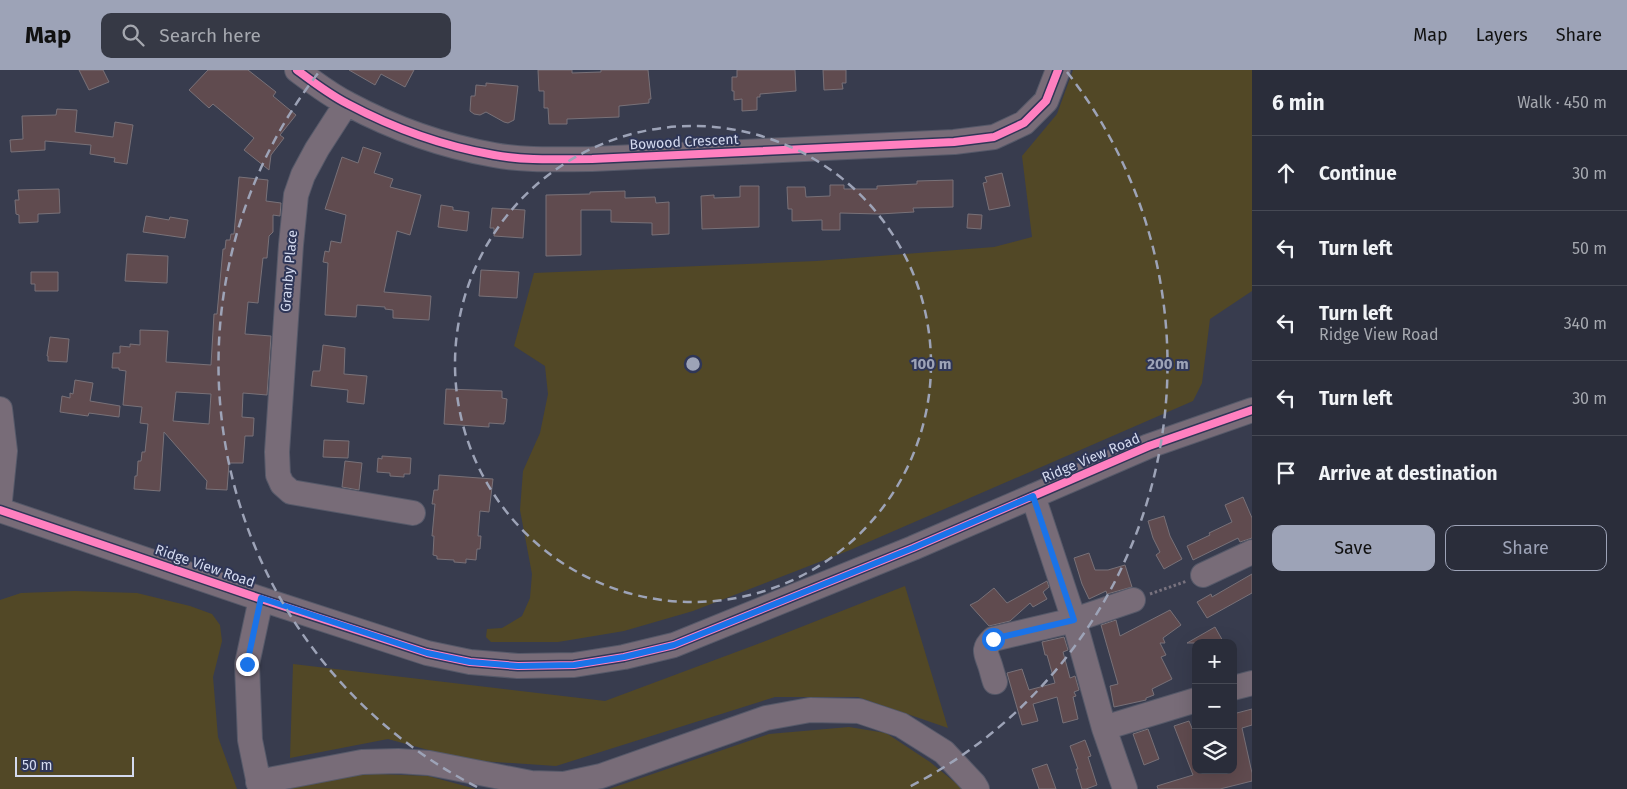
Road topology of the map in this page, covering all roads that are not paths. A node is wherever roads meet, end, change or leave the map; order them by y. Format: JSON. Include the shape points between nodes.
{"nodes":[{"id":1,"x":297,"y":70,"type":"edge"},
{"id":2,"x":1058,"y":70,"type":"edge"},
{"id":3,"x":346,"y":104,"type":"junction"},
{"id":4,"x":0,"y":409,"type":"edge"},
{"id":5,"x":1252,"y":410,"type":"edge"},
{"id":6,"x":1033,"y":496,"type":"junction"},
{"id":7,"x":0,"y":500,"type":"edge"},
{"id":8,"x":0,"y":510,"type":"edge"},
{"id":9,"x":413,"y":513,"type":"dead end"},
{"id":10,"x":1252,"y":552,"type":"edge"},
{"id":11,"x":1197,"y":577,"type":"road end"},
{"id":12,"x":1141,"y":597,"type":"road end"},
{"id":13,"x":261,"y":598,"type":"junction"},
{"id":14,"x":1074,"y":620,"type":"junction"},
{"id":15,"x":995,"y":682,"type":"dead end"},
{"id":16,"x":1252,"y":682,"type":"edge"},
{"id":17,"x":1237,"y":687,"type":"edge"},
{"id":18,"x":1192,"y":701,"type":"edge"},
{"id":19,"x":1104,"y":728,"type":"junction"},
{"id":20,"x":259,"y":785,"type":"edge"},
{"id":21,"x":977,"y":789,"type":"edge"},
{"id":22,"x":1125,"y":789,"type":"edge"}],
"edges":[{"from":1,"to":3,"type":"street","name":"Bowood Crescent"},
{"from":2,"to":3,"type":"street","name":"Bowood Crescent","via":[[1046,101],[1024,122],[994,137],[954,142],[533,159],[467,149],[409,132]]},
{"from":3,"to":9,"type":"street","name":"Granby Place","via":[[317,149],[296,195],[278,475],[291,492]]},
{"from":4,"to":7,"type":"street","via":[[5,451]]},
{"from":5,"to":6,"type":"street","name":"Ridge View Road","via":[[1149,446]]},
{"from":6,"to":13,"type":"street","name":"Ridge View Road","via":[[674,645],[574,665],[518,666],[444,657]]},
{"from":6,"to":14,"type":"street"},
{"from":8,"to":13,"type":"street","name":"Ridge View Road"},
{"from":10,"to":11,"type":"street"},
{"from":12,"to":14,"type":"street"},
{"from":13,"to":20,"type":"street","via":[[247,664],[250,740]]},
{"from":14,"to":15,"type":"street","via":[[993,639],[986,651]]},
{"from":14,"to":19,"type":"street"},
{"from":16,"to":17,"type":"street"},
{"from":18,"to":19,"type":"street"},
{"from":19,"to":22,"type":"street"},
{"from":20,"to":21,"type":"street","via":[[362,762],[398,761],[429,763],[531,783],[564,784],[601,776],[766,718],[810,710],[859,711],[901,725],[944,752]]}]}
